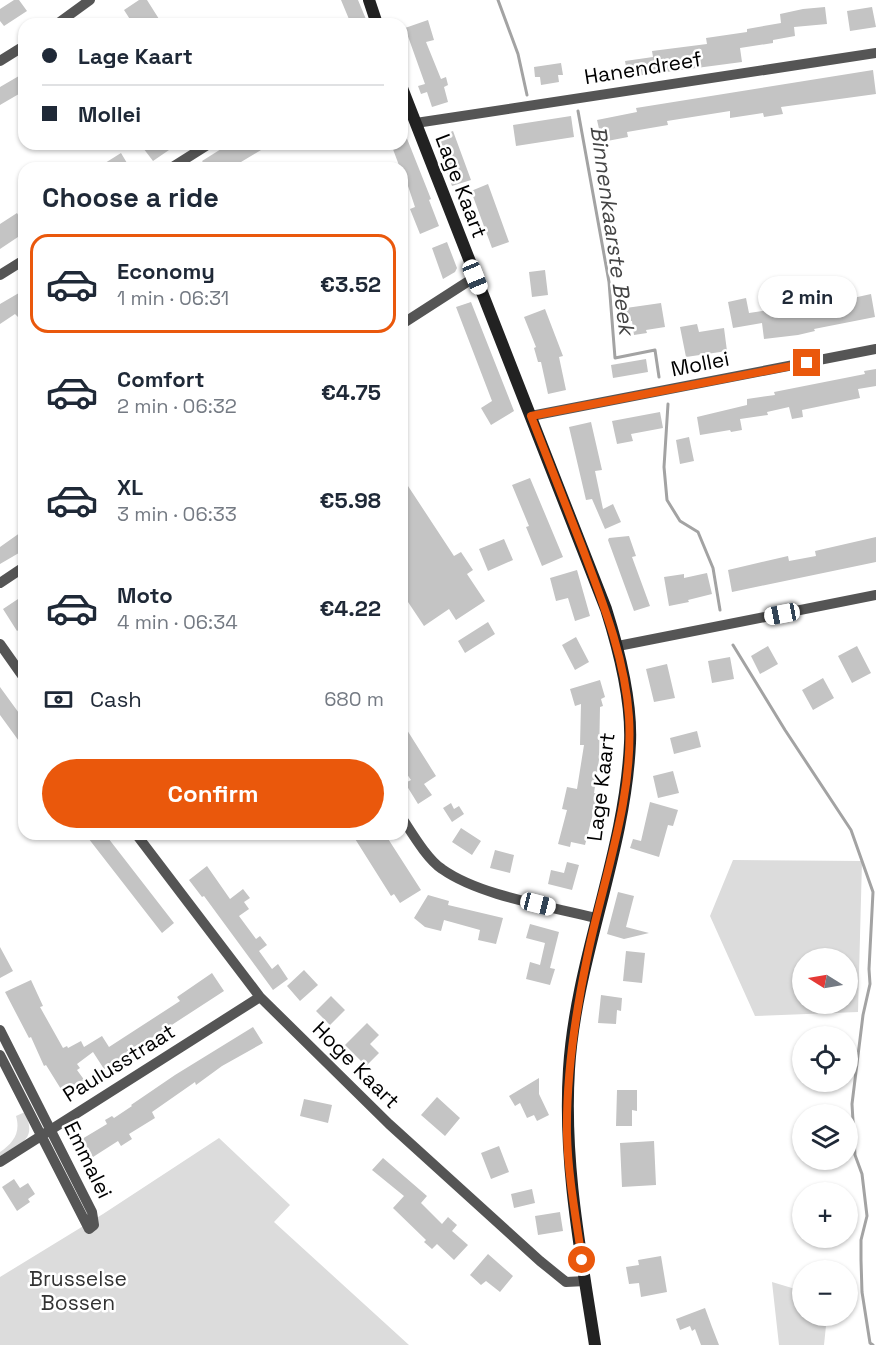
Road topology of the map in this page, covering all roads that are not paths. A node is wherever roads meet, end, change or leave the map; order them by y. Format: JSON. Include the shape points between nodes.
{"nodes":[{"id":1,"x":90,"y":0,"type":"edge"},
{"id":2,"x":369,"y":0,"type":"edge"},
{"id":3,"x":65,"y":18,"type":"edge"},
{"id":4,"x":375,"y":18,"type":"edge"},
{"id":5,"x":18,"y":50,"type":"edge"},
{"id":6,"x":876,"y":53,"type":"edge"},
{"id":7,"x":0,"y":61,"type":"edge"},
{"id":8,"x":408,"y":103,"type":"edge"},
{"id":9,"x":416,"y":123,"type":"junction"},
{"id":10,"x":200,"y":150,"type":"edge"},
{"id":11,"x":180,"y":162,"type":"edge"},
{"id":12,"x":18,"y":264,"type":"edge"},
{"id":13,"x":0,"y":274,"type":"edge"},
{"id":14,"x":475,"y":277,"type":"junction"},
{"id":15,"x":408,"y":320,"type":"edge"},
{"id":16,"x":876,"y":349,"type":"edge"},
{"id":17,"x":531,"y":416,"type":"junction"},
{"id":18,"x":18,"y":571,"type":"edge"},
{"id":19,"x":0,"y":583,"type":"edge"},
{"id":20,"x":876,"y":596,"type":"edge"},
{"id":21,"x":0,"y":644,"type":"edge"},
{"id":22,"x":618,"y":646,"type":"junction"},
{"id":23,"x":18,"y":670,"type":"edge"},
{"id":24,"x":408,"y":827,"type":"edge"},
{"id":25,"x":141,"y":840,"type":"edge"},
{"id":26,"x":596,"y":918,"type":"junction"},
{"id":27,"x":260,"y":997,"type":"junction"},
{"id":28,"x":0,"y":1029,"type":"edge"},
{"id":29,"x":0,"y":1055,"type":"edge"},
{"id":30,"x":51,"y":1130,"type":"junction"},
{"id":31,"x":41,"y":1136,"type":"junction"},
{"id":32,"x":0,"y":1162,"type":"edge"},
{"id":33,"x":585,"y":1281,"type":"junction"},
{"id":34,"x":595,"y":1345,"type":"edge"}],
"edges":[{"from":1,"to":3,"type":"street"},
{"from":2,"to":4,"type":"street"},
{"from":5,"to":7,"type":"street"},
{"from":6,"to":9,"type":"street","name":"Hanendreef"},
{"from":8,"to":9,"type":"street","name":"Lage Kaart"},
{"from":9,"to":14,"type":"street","name":"Lage Kaart"},
{"from":10,"to":11,"type":"street"},
{"from":12,"to":13,"type":"street"},
{"from":14,"to":15,"type":"street"},
{"from":14,"to":17,"type":"street","name":"Lage Kaart"},
{"from":16,"to":17,"type":"street","name":"Mollei"},
{"from":17,"to":22,"type":"street","name":"Lage Kaart"},
{"from":18,"to":19,"type":"street"},
{"from":20,"to":22,"type":"street"},
{"from":21,"to":23,"type":"street"},
{"from":22,"to":26,"type":"street","name":"Lage Kaart","via":[[630,743],[617,837]]},
{"from":24,"to":26,"type":"street","via":[[440,868],[469,885]]},
{"from":25,"to":27,"type":"street","name":"Hoge Kaart"},
{"from":26,"to":33,"type":"street","name":"Lage Kaart","via":[[569,1068],[570,1178]]},
{"from":27,"to":30,"type":"street","name":"Paulusstraat"},
{"from":27,"to":33,"type":"street","name":"Hoge Kaart","via":[[389,1124],[540,1261],[566,1282]]},
{"from":28,"to":30,"type":"street","name":"Emmalei"},
{"from":29,"to":31,"type":"street","name":"Emmalei"},
{"from":30,"to":31,"type":"street","name":"Paulusstraat"},
{"from":30,"to":31,"type":"street","name":"Emmalei","via":[[92,1212],[94,1225],[89,1229]]},
{"from":31,"to":32,"type":"street","name":"Paulusstraat"},
{"from":33,"to":34,"type":"street","name":"Lage Kaart"}]}
